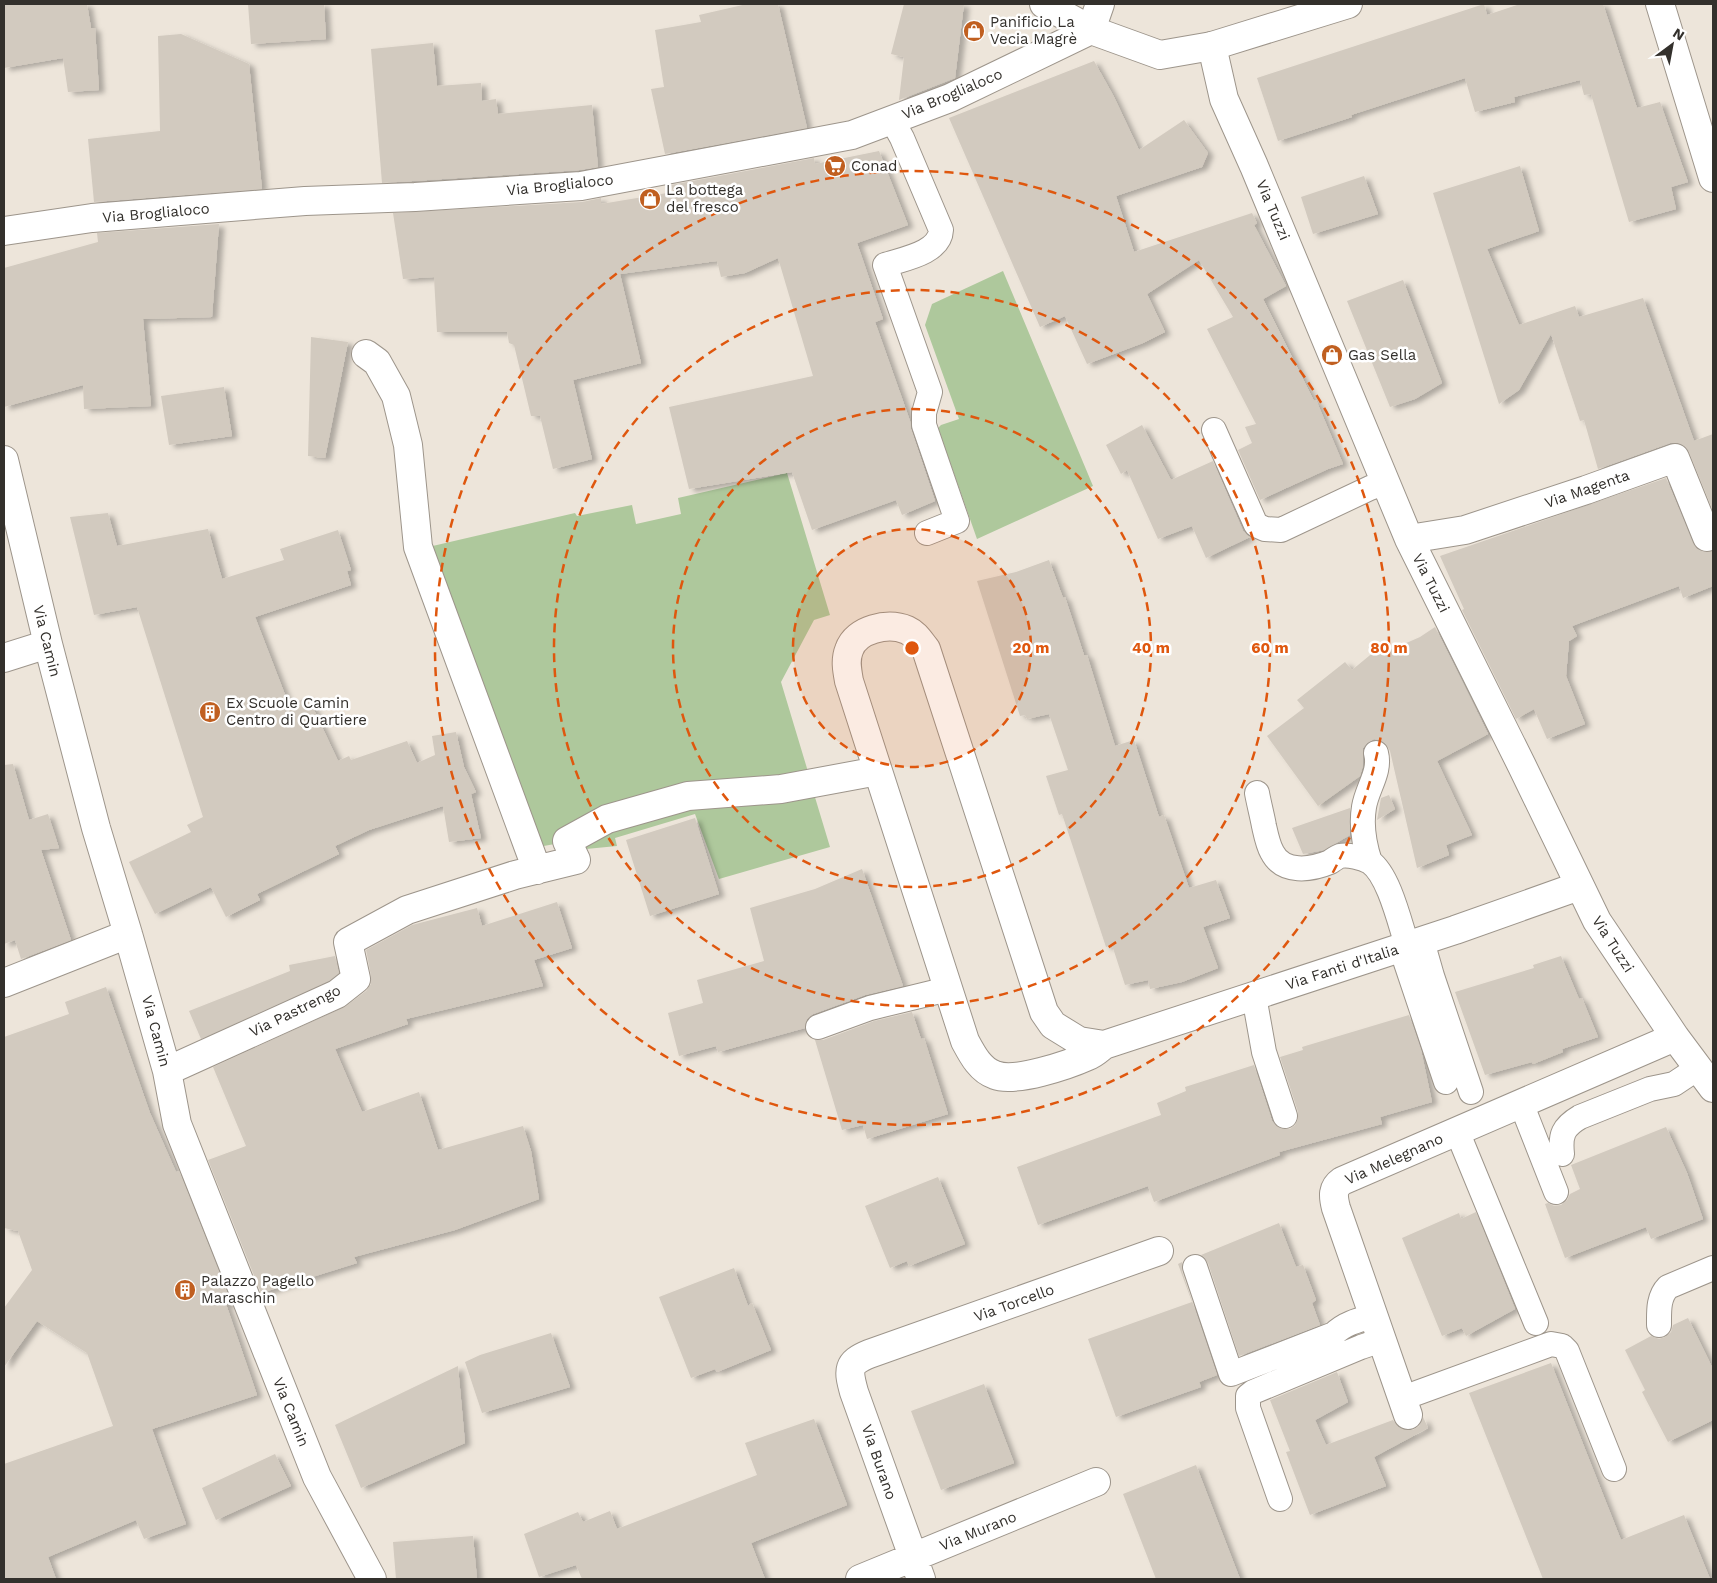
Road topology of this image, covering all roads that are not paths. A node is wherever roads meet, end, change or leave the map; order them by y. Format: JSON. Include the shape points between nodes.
{"nodes":[{"id":1,"x":1044,"y":4,"type":"edge"},
{"id":2,"x":1100,"y":4,"type":"edge"},
{"id":3,"x":1348,"y":4,"type":"edge"},
{"id":4,"x":1660,"y":4,"type":"edge"},
{"id":5,"x":1091,"y":30,"type":"junction"},
{"id":6,"x":1212,"y":46,"type":"junction"},
{"id":7,"x":892,"y":120,"type":"junction"},
{"id":8,"x":1712,"y":172,"type":"edge"},
{"id":9,"x":4,"y":231,"type":"edge"},
{"id":10,"x":366,"y":354,"type":"dead end"},
{"id":11,"x":1214,"y":430,"type":"dead end"},
{"id":12,"x":4,"y":460,"type":"edge"},
{"id":13,"x":1386,"y":482,"type":"junction"},
{"id":14,"x":927,"y":532,"type":"dead end"},
{"id":15,"x":1713,"y":535,"type":"edge"},
{"id":16,"x":1409,"y":539,"type":"junction"},
{"id":17,"x":48,"y":644,"type":"junction"},
{"id":18,"x":4,"y":658,"type":"edge"},
{"id":19,"x":1376,"y":753,"type":"dead end"},
{"id":20,"x":878,"y":770,"type":"junction"},
{"id":21,"x":1257,"y":793,"type":"dead end"},
{"id":22,"x":1370,"y":862,"type":"junction"},
{"id":23,"x":537,"y":870,"type":"junction"},
{"id":24,"x":1579,"y":886,"type":"junction"},
{"id":25,"x":128,"y":934,"type":"junction"},
{"id":26,"x":1410,"y":945,"type":"junction"},
{"id":27,"x":4,"y":983,"type":"edge"},
{"id":28,"x":948,"y":989,"type":"junction"},
{"id":29,"x":1254,"y":996,"type":"junction"},
{"id":30,"x":1053,"y":1025,"type":"junction"},
{"id":31,"x":818,"y":1027,"type":"dead end"},
{"id":32,"x":1675,"y":1037,"type":"junction"},
{"id":33,"x":1104,"y":1046,"type":"junction"},
{"id":34,"x":167,"y":1071,"type":"junction"},
{"id":35,"x":1030,"y":1074,"type":"junction"},
{"id":36,"x":1706,"y":1078,"type":"edge"},
{"id":37,"x":1446,"y":1082,"type":"dead end"},
{"id":38,"x":1471,"y":1092,"type":"dead end"},
{"id":39,"x":1521,"y":1103,"type":"junction"},
{"id":40,"x":1285,"y":1116,"type":"dead end"},
{"id":41,"x":1458,"y":1131,"type":"junction"},
{"id":42,"x":1562,"y":1154,"type":"dead end"},
{"id":43,"x":1556,"y":1192,"type":"dead end"},
{"id":44,"x":1159,"y":1251,"type":"dead end"},
{"id":45,"x":1195,"y":1267,"type":"dead end"},
{"id":46,"x":1713,"y":1268,"type":"edge"},
{"id":47,"x":1536,"y":1323,"type":"dead end"},
{"id":48,"x":1659,"y":1325,"type":"dead end"},
{"id":49,"x":1378,"y":1328,"type":"junction"},
{"id":50,"x":869,"y":1354,"type":"joint"},
{"id":51,"x":1405,"y":1406,"type":"joint"},
{"id":52,"x":1614,"y":1469,"type":"dead end"},
{"id":53,"x":1096,"y":1482,"type":"dead end"},
{"id":54,"x":1280,"y":1499,"type":"dead end"},
{"id":55,"x":917,"y":1568,"type":"edge"},
{"id":56,"x":372,"y":1579,"type":"edge"},
{"id":57,"x":860,"y":1579,"type":"edge"}],
"edges":[{"from":1,"to":5,"type":"street"},
{"from":2,"to":5,"type":"street"},
{"from":3,"to":6,"type":"street"},
{"from":4,"to":8,"type":"street"},
{"from":5,"to":6,"type":"street","via":[[1160,55]]},
{"from":5,"to":7,"type":"street","name":"Via Broglialoco","via":[[950,98]]},
{"from":6,"to":13,"type":"street","name":"Via Tuzzi","via":[[1224,99]]},
{"from":7,"to":9,"type":"street","name":"Via Broglialoco","via":[[852,135],[581,186],[285,202],[92,218]]},
{"from":7,"to":14,"type":"lane","via":[[941,230],[936,244],[885,265],[930,392],[924,425],[957,521]]},
{"from":10,"to":23,"type":"street","via":[[377,362],[396,396],[408,445],[418,547]]},
{"from":11,"to":13,"type":"lane","via":[[1256,525],[1264,529],[1281,530]]},
{"from":12,"to":17,"type":"street","name":"Via Camin"},
{"from":13,"to":16,"type":"street","name":"Via Tuzzi"},
{"from":15,"to":16,"type":"street","name":"Via Magenta","via":[[1707,537],[1675,458],[1465,530]]},
{"from":16,"to":24,"type":"street","name":"Via Tuzzi"},
{"from":17,"to":18,"type":"street"},
{"from":17,"to":25,"type":"street","name":"Via Camin","via":[[96,828]]},
{"from":19,"to":22,"type":"lane","via":[[1378,764],[1364,806],[1363,820]]},
{"from":20,"to":23,"type":"street","name":"Via Pastrengo","via":[[781,790],[688,796],[607,818],[568,841],[576,860]]},
{"from":20,"to":28,"type":"street","name":"Via Fanti d'Italia"},
{"from":20,"to":30,"type":"street","name":"Via Fanti d'Italia","via":[[846,664],[849,648],[856,639],[869,630],[888,627],[906,630],[917,637],[926,649],[1044,1012]]},
{"from":21,"to":22,"type":"lane","via":[[1268,841],[1278,861],[1290,868],[1303,869],[1340,856]]},
{"from":22,"to":26,"type":"lane","via":[[1387,885]]},
{"from":23,"to":34,"type":"street","name":"Via Pastrengo","via":[[407,910],[348,942],[356,979],[336,994]]},
{"from":24,"to":26,"type":"street","name":"Via Fanti d'Italia"},
{"from":24,"to":32,"type":"street","name":"Via Tuzzi","via":[[1597,921]]},
{"from":25,"to":27,"type":"street"},
{"from":25,"to":34,"type":"street","name":"Via Camin"},
{"from":26,"to":29,"type":"street","name":"Via Fanti d'Italia"},
{"from":26,"to":37,"type":"lane"},
{"from":26,"to":38,"type":"lane","via":[[1432,976]]},
{"from":28,"to":31,"type":"lane","via":[[870,1008]]},
{"from":28,"to":35,"type":"street","name":"Via Fanti d'Italia","via":[[965,1041],[978,1064],[994,1075],[1010,1078]]},
{"from":29,"to":33,"type":"street","name":"Via Fanti d'Italia"},
{"from":29,"to":40,"type":"lane","via":[[1264,1052]]},
{"from":30,"to":33,"type":"street","via":[[1079,1041]]},
{"from":30,"to":35,"type":"street","via":[[1052,1041]]},
{"from":32,"to":36,"type":"street","name":"Via Tuzzi"},
{"from":32,"to":39,"type":"street","name":"Via Melegnano"},
{"from":33,"to":35,"type":"street","name":"Via Fanti d'Italia","via":[[1090,1056]]},
{"from":34,"to":56,"type":"street","name":"Via Camin","via":[[177,1124],[317,1476]]},
{"from":36,"to":42,"type":"lane","via":[[1650,1089],[1570,1122],[1560,1141]]},
{"from":39,"to":41,"type":"street","name":"Via Melegnano"},
{"from":39,"to":43,"type":"lane"},
{"from":41,"to":47,"type":"lane"},
{"from":41,"to":49,"type":"street","name":"Via Melegnano","via":[[1342,1181],[1335,1187],[1336,1208]]},
{"from":44,"to":50,"type":"street","name":"Via Torcello"},
{"from":45,"to":49,"type":"lane","via":[[1231,1374],[1334,1334],[1353,1322]]},
{"from":46,"to":48,"type":"lane","via":[[1663,1292]]},
{"from":49,"to":51,"type":"street","name":"Via Melegnano"},
{"from":49,"to":54,"type":"lane","via":[[1361,1347],[1248,1396],[1248,1408]]},
{"from":50,"to":55,"type":"street","name":"Via Burano","via":[[850,1366],[850,1380]]},
{"from":51,"to":52,"type":"lane","via":[[1551,1344],[1562,1346],[1567,1351]]},
{"from":53,"to":55,"type":"street","name":"Via Murano"},
{"from":55,"to":57,"type":"street","name":"Via Murano"}]}
